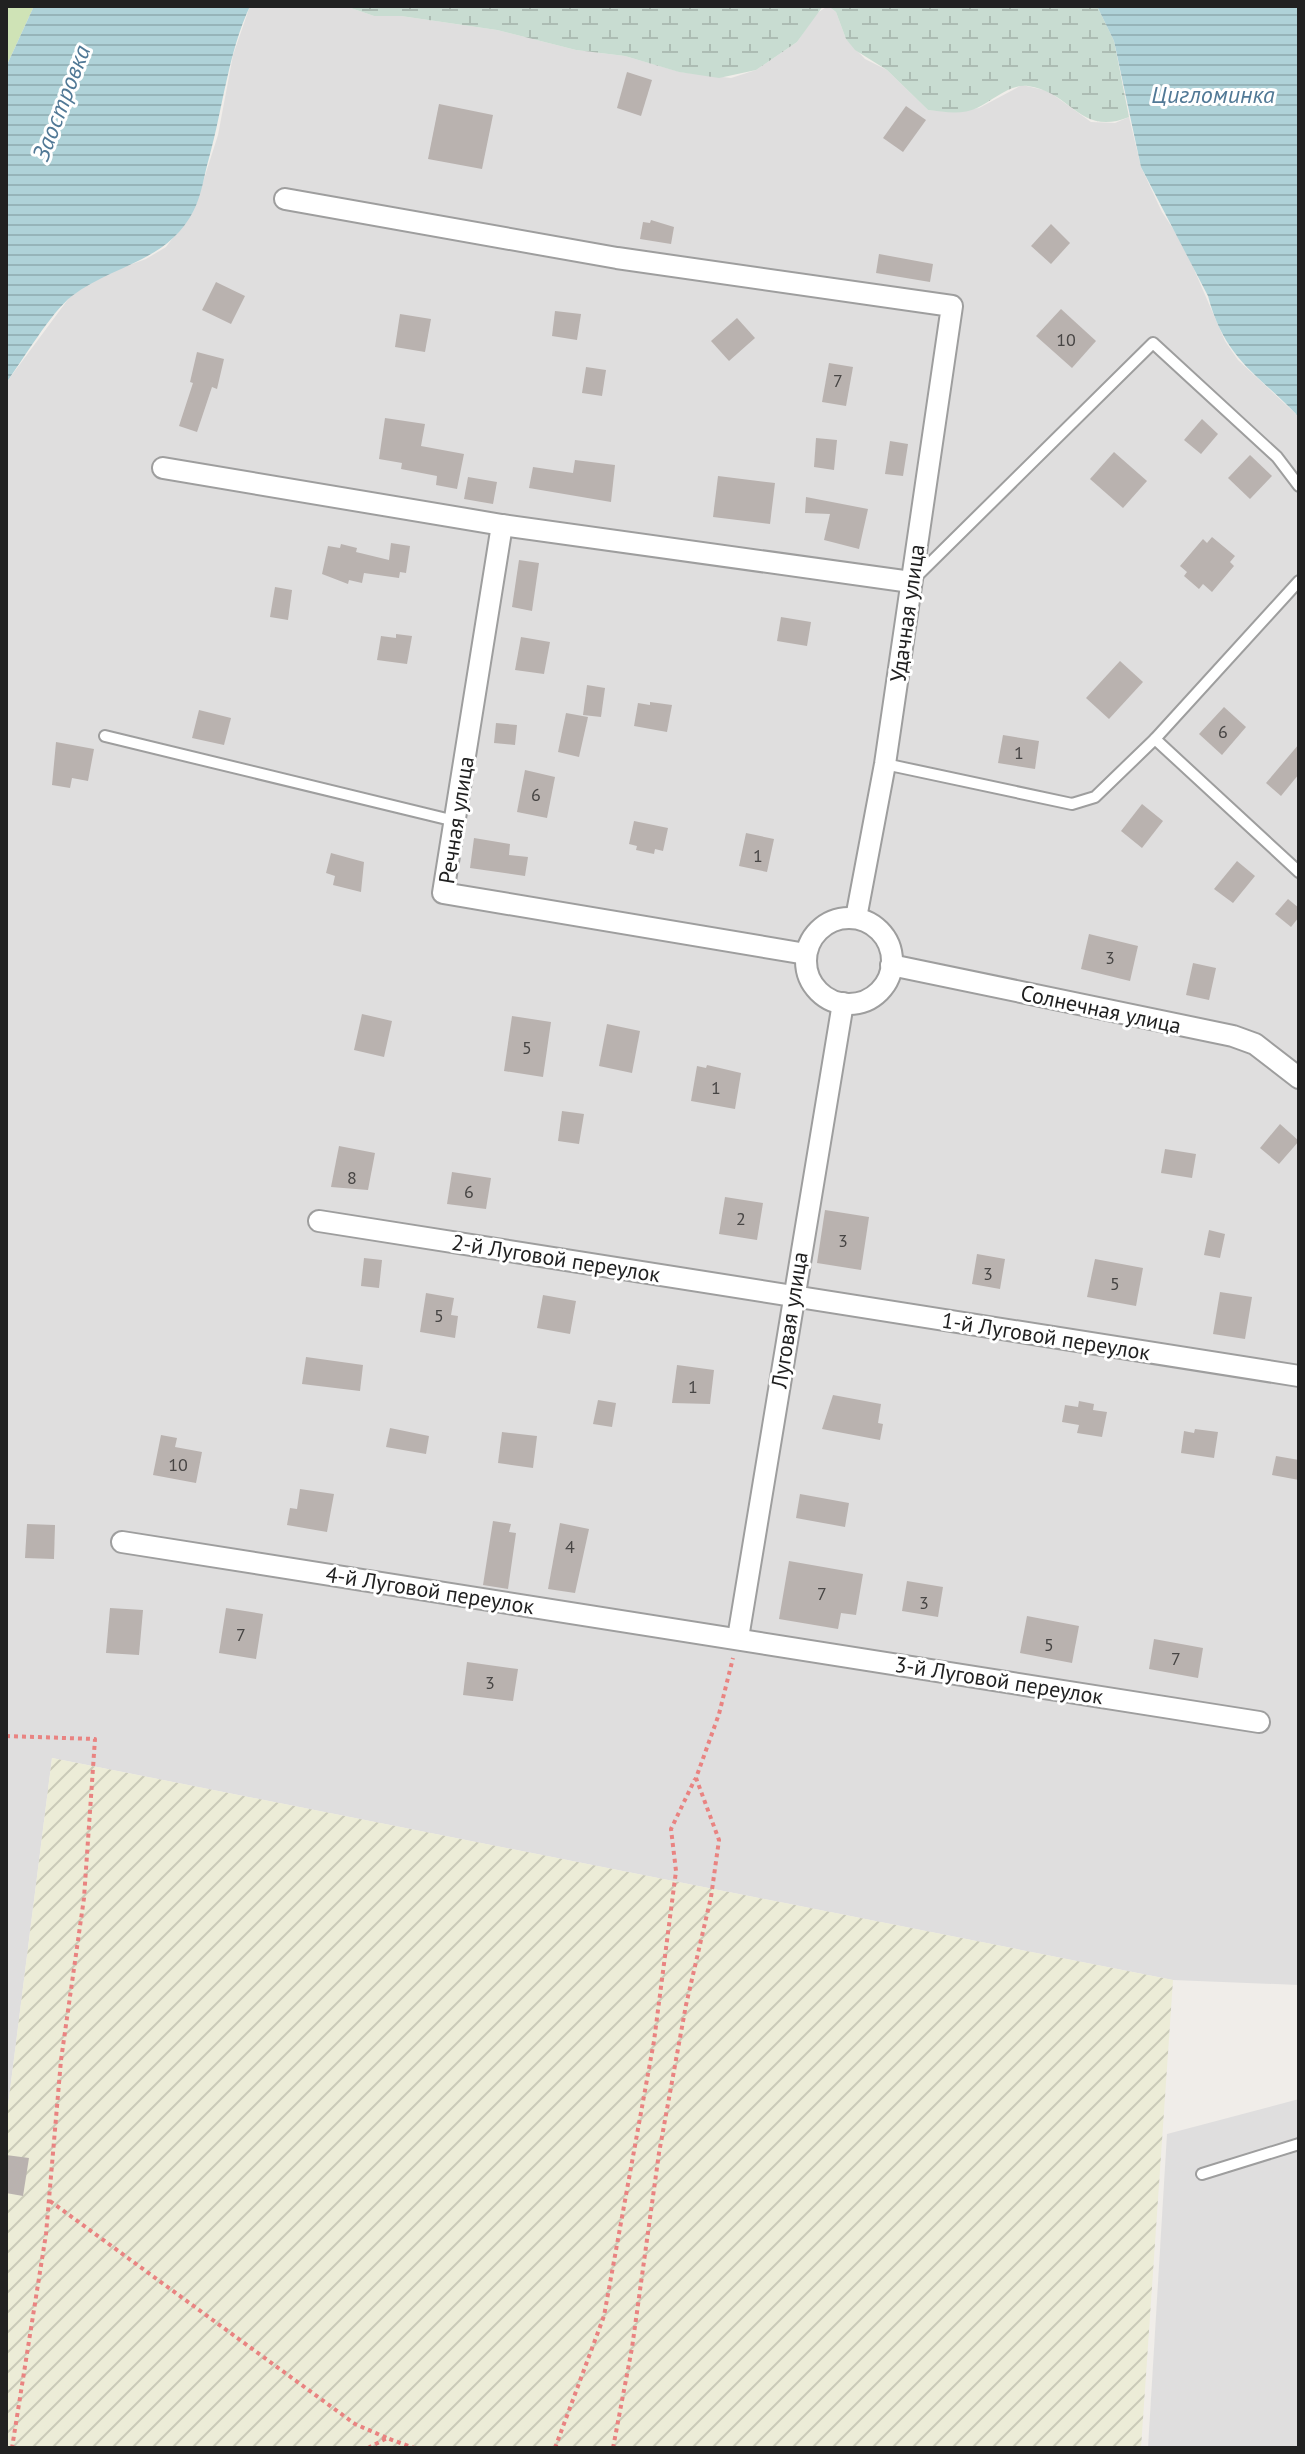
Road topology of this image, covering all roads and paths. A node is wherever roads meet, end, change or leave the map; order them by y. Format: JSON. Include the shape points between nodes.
{"nodes":[{"id":1,"x":285,"y":199,"type":"dead end"},
{"id":2,"x":163,"y":468,"type":"dead end"},
{"id":3,"x":1299,"y":486,"type":"edge"},
{"id":4,"x":502,"y":525,"type":"junction"},
{"id":5,"x":1299,"y":581,"type":"edge"},
{"id":6,"x":911,"y":582,"type":"junction"},
{"id":7,"x":105,"y":736,"type":"dead end"},
{"id":8,"x":1155,"y":739,"type":"junction"},
{"id":9,"x":885,"y":764,"type":"junction"},
{"id":10,"x":457,"y":822,"type":"junction"},
{"id":11,"x":1299,"y":872,"type":"edge"},
{"id":12,"x":856,"y":918,"type":"junction"},
{"id":13,"x":806,"y":954,"type":"junction"},
{"id":14,"x":891,"y":965,"type":"junction"},
{"id":15,"x":843,"y":1003,"type":"junction"},
{"id":16,"x":1299,"y":1078,"type":"edge"},
{"id":17,"x":319,"y":1221,"type":"dead end"},
{"id":18,"x":793,"y":1295,"type":"junction"},
{"id":19,"x":1299,"y":1376,"type":"edge"},
{"id":20,"x":122,"y":1542,"type":"dead end"},
{"id":21,"x":738,"y":1638,"type":"junction"},
{"id":22,"x":1259,"y":1722,"type":"dead end"},
{"id":23,"x":6,"y":1736,"type":"edge"},
{"id":24,"x":696,"y":1778,"type":"junction"},
{"id":25,"x":1299,"y":2144,"type":"edge"},
{"id":26,"x":1202,"y":2174,"type":"dead end"},
{"id":27,"x":49,"y":2201,"type":"junction"},
{"id":28,"x":387,"y":2438,"type":"junction"},
{"id":29,"x":12,"y":2448,"type":"edge"},
{"id":30,"x":368,"y":2448,"type":"edge"},
{"id":31,"x":414,"y":2448,"type":"edge"},
{"id":32,"x":555,"y":2448,"type":"edge"},
{"id":33,"x":613,"y":2448,"type":"edge"}],
"edges":[{"from":1,"to":6,"type":"street","name":"Удачная улица","via":[[617,258],[952,306]]},
{"from":2,"to":4,"type":"street"},
{"from":3,"to":6,"type":"lane","via":[[1277,457],[1153,343]]},
{"from":4,"to":6,"type":"street"},
{"from":4,"to":10,"type":"street","name":"Речная улица"},
{"from":5,"to":8,"type":"lane"},
{"from":6,"to":9,"type":"street","name":"Удачная улица"},
{"from":7,"to":10,"type":"lane"},
{"from":8,"to":9,"type":"lane","via":[[1095,797],[1072,804]]},
{"from":8,"to":11,"type":"lane"},
{"from":9,"to":12,"type":"street","name":"Удачная улица"},
{"from":10,"to":13,"type":"street","name":"Речная улица","via":[[443,893]]},
{"from":12,"to":13,"type":"street","via":[[830,922]]},
{"from":12,"to":14,"type":"street","via":[[883,935]]},
{"from":13,"to":15,"type":"street","via":[[806,967],[819,991]]},
{"from":14,"to":15,"type":"street","via":[[888,979],[869,999]]},
{"from":14,"to":16,"type":"street","name":"Солнечная улица","via":[[1233,1036],[1255,1044]]},
{"from":15,"to":18,"type":"street","name":"Луговая улица"},
{"from":17,"to":18,"type":"street","name":"2-й Луговой переулок"},
{"from":18,"to":19,"type":"street","name":"1-й Луговой переулок"},
{"from":18,"to":21,"type":"street","name":"Луговая улица"},
{"from":20,"to":21,"type":"street","name":"4-й Луговой переулок"},
{"from":21,"to":22,"type":"street","name":"3-й Луговой переулок"},
{"from":21,"to":24,"type":"path"},
{"from":23,"to":27,"type":"path","via":[[95,1739],[84,1898],[61,2060]]},
{"from":24,"to":32,"type":"path","via":[[671,1829],[676,1871],[654,2041],[604,2316]]},
{"from":24,"to":33,"type":"path","via":[[719,1840],[659,2153]]},
{"from":25,"to":26,"type":"lane"},
{"from":27,"to":28,"type":"path","via":[[355,2424]]},
{"from":27,"to":29,"type":"path"},
{"from":28,"to":30,"type":"path"},
{"from":28,"to":31,"type":"path"}]}
